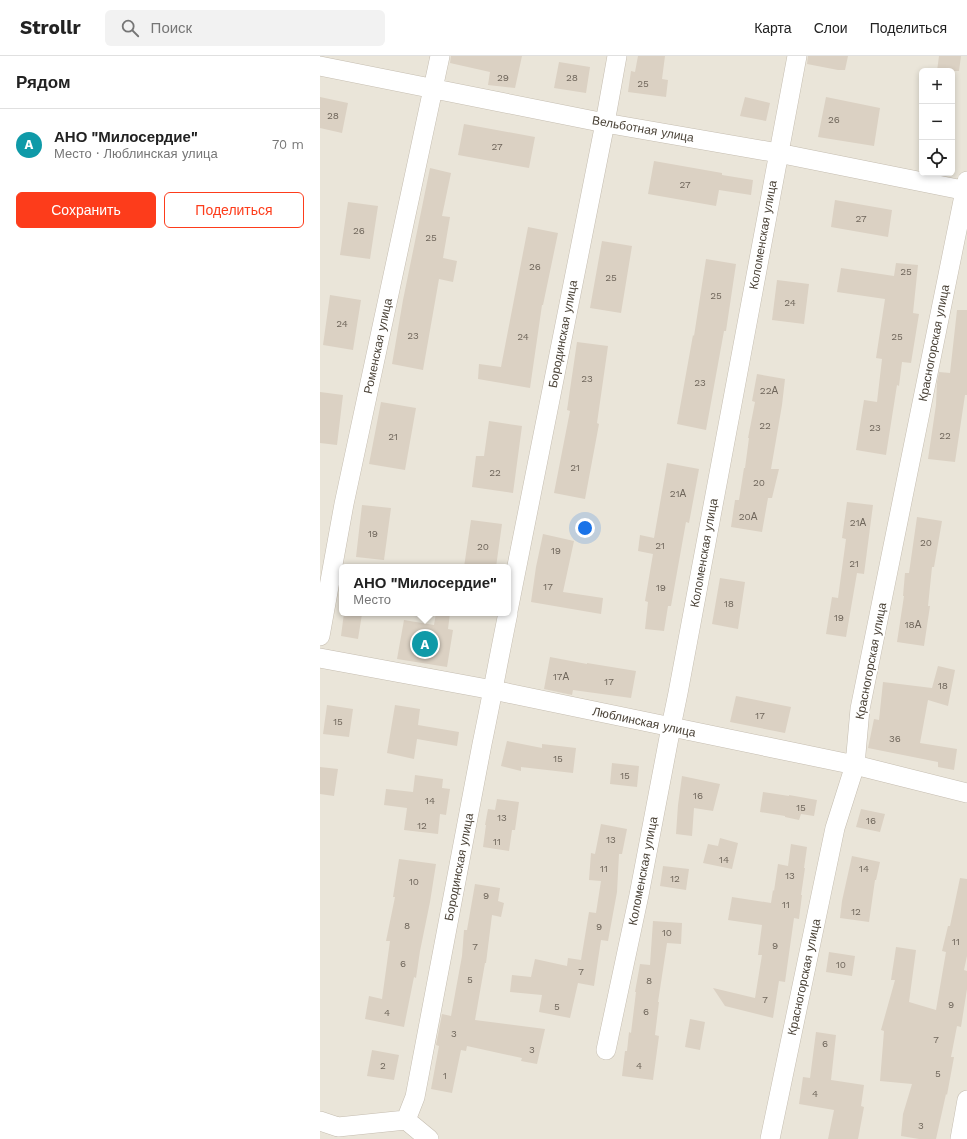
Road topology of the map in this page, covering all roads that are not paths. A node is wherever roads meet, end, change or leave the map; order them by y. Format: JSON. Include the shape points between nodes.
{"nodes":[{"id":1,"x":440,"y":56,"type":"edge"},
{"id":2,"x":617,"y":56,"type":"edge"},
{"id":3,"x":797,"y":56,"type":"edge"},
{"id":4,"x":320,"y":66,"type":"edge"},
{"id":5,"x":433,"y":89,"type":"junction"},
{"id":6,"x":605,"y":123,"type":"junction"},
{"id":7,"x":778,"y":153,"type":"junction"},
{"id":8,"x":966,"y":187,"type":"edge"},
{"id":9,"x":511,"y":597,"type":"edge"},
{"id":10,"x":507,"y":616,"type":"edge"},
{"id":11,"x":320,"y":636,"type":"edge"},
{"id":12,"x":320,"y":658,"type":"edge"},
{"id":13,"x":493,"y":690,"type":"junction"},
{"id":14,"x":671,"y":727,"type":"junction"},
{"id":15,"x":855,"y":765,"type":"junction"},
{"id":16,"x":967,"y":792,"type":"edge"},
{"id":17,"x":606,"y":1050,"type":"dead end"},
{"id":18,"x":967,"y":1100,"type":"edge"},
{"id":19,"x":406,"y":1120,"type":"junction"},
{"id":20,"x":320,"y":1121,"type":"edge"},
{"id":21,"x":429,"y":1139,"type":"edge"},
{"id":22,"x":770,"y":1139,"type":"edge"},
{"id":23,"x":960,"y":1139,"type":"edge"}],
"edges":[{"from":1,"to":5,"type":"street","name":"Роменская улица"},
{"from":2,"to":6,"type":"street","name":"Бородинская улица"},
{"from":3,"to":7,"type":"street","name":"Коломенская улица"},
{"from":4,"to":5,"type":"street","name":"Вельботная улица"},
{"from":5,"to":6,"type":"street","name":"Вельботная улица"},
{"from":5,"to":11,"type":"street","name":"Роменская улица","via":[[344,504]]},
{"from":6,"to":7,"type":"street","name":"Вельботная улица"},
{"from":6,"to":9,"type":"street","name":"Бородинская улица"},
{"from":7,"to":8,"type":"street","name":"Вельботная улица"},
{"from":7,"to":14,"type":"street","name":"Коломенская улица"},
{"from":8,"to":15,"type":"street","name":"Красногорская улица","via":[[860,709]]},
{"from":10,"to":13,"type":"street","name":"Бородинская улица"},
{"from":12,"to":13,"type":"street","name":"Люблинская улица"},
{"from":13,"to":14,"type":"street","name":"Люблинская улица"},
{"from":13,"to":19,"type":"street","name":"Бородинская улица","via":[[415,1097]]},
{"from":14,"to":15,"type":"street","name":"Люблинская улица"},
{"from":14,"to":17,"type":"street","name":"Коломенская улица"},
{"from":15,"to":16,"type":"street","name":"Люблинская улица"},
{"from":15,"to":22,"type":"street","name":"Красногорская улица","via":[[835,828]]},
{"from":18,"to":23,"type":"street"},
{"from":19,"to":20,"type":"street","via":[[338,1127]]},
{"from":19,"to":21,"type":"street"}]}
